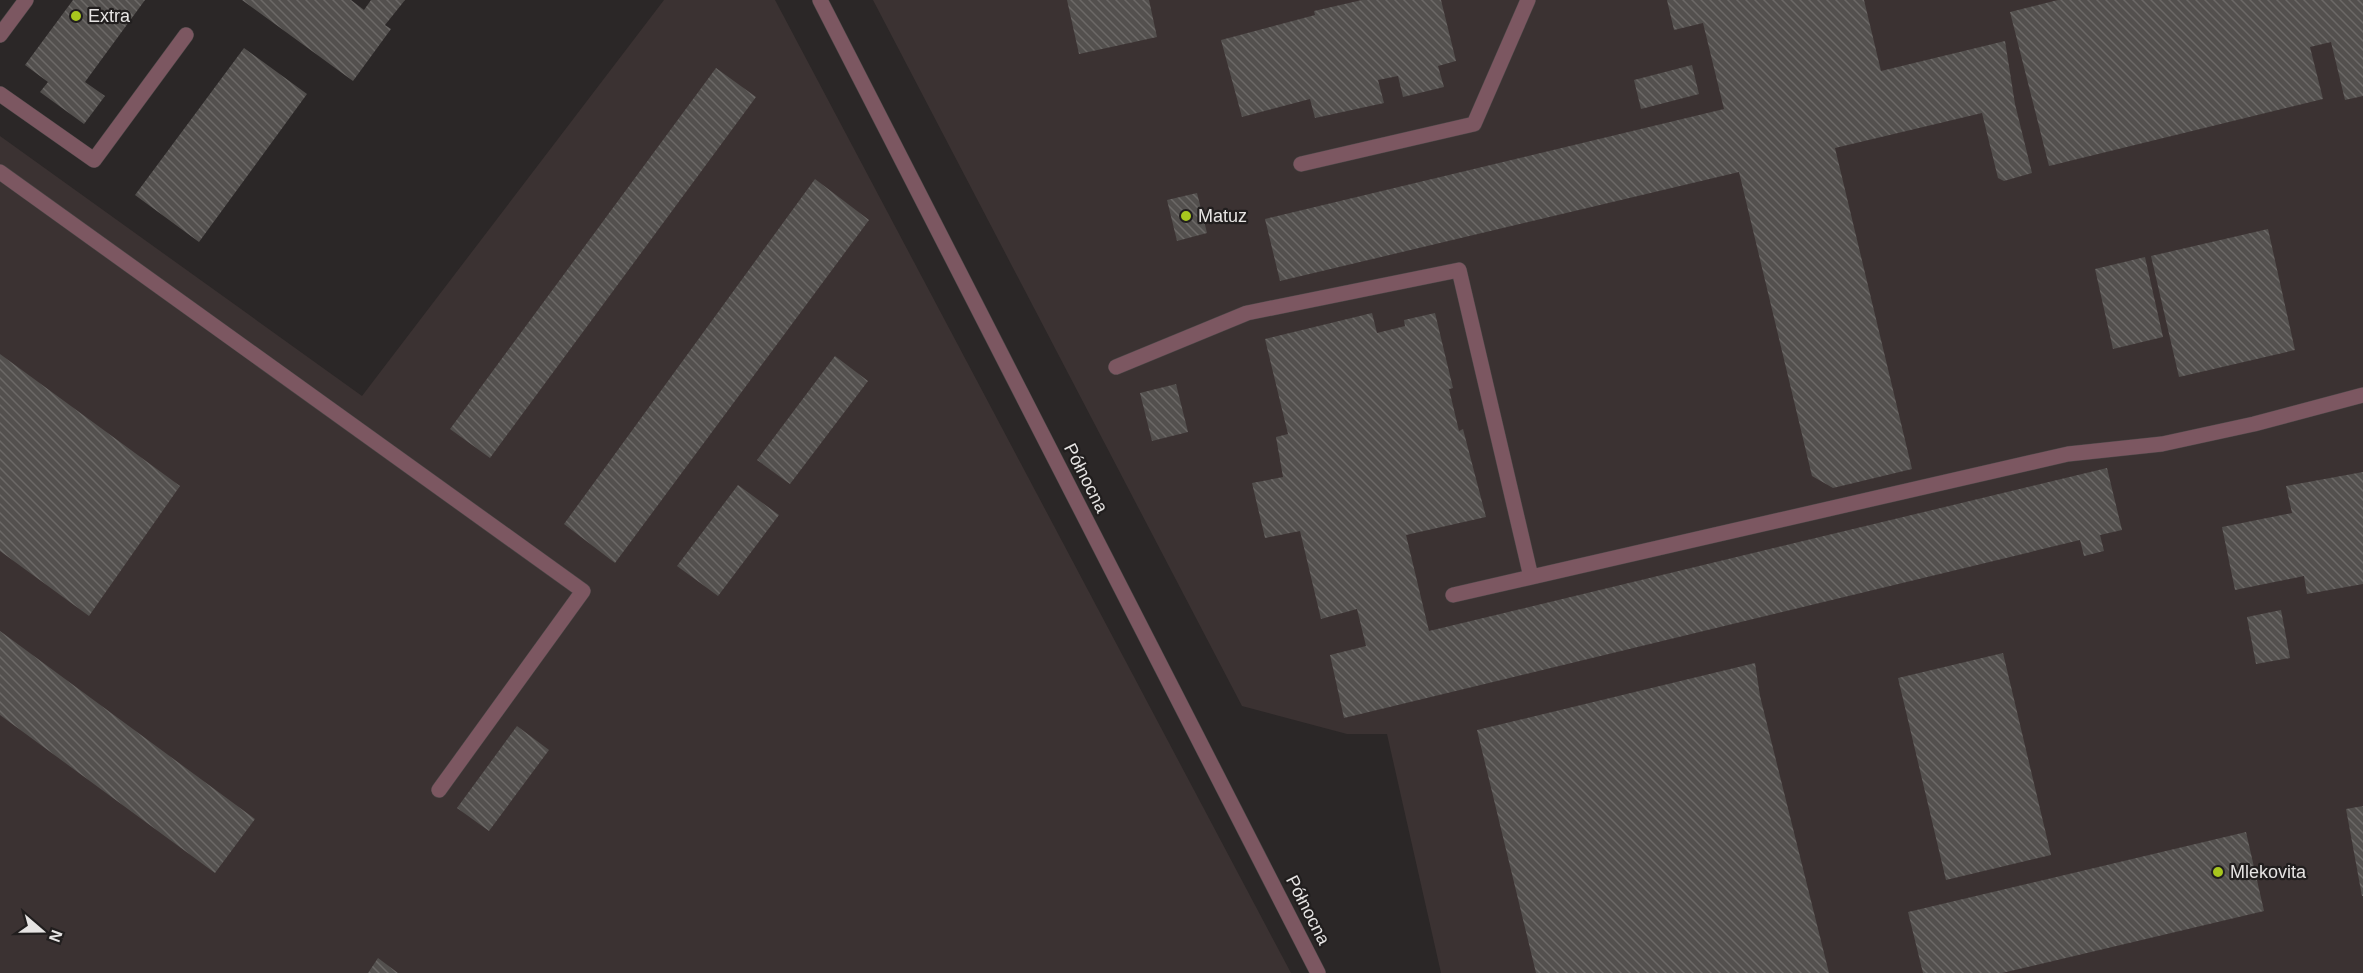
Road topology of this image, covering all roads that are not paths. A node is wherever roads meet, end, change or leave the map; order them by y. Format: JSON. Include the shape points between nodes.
{"nodes":[{"id":1,"x":26,"y":0,"type":"edge"},
{"id":2,"x":820,"y":0,"type":"edge"},
{"id":3,"x":1528,"y":0,"type":"edge"},
{"id":4,"x":0,"y":35,"type":"edge"},
{"id":5,"x":186,"y":35,"type":"dead end"},
{"id":6,"x":0,"y":94,"type":"edge"},
{"id":7,"x":1301,"y":164,"type":"dead end"},
{"id":8,"x":0,"y":172,"type":"edge"},
{"id":9,"x":1116,"y":367,"type":"dead end"},
{"id":10,"x":2363,"y":395,"type":"edge"},
{"id":11,"x":1531,"y":577,"type":"junction"},
{"id":12,"x":1453,"y":595,"type":"dead end"},
{"id":13,"x":439,"y":789,"type":"dead end"},
{"id":14,"x":1318,"y":973,"type":"edge"}],
"edges":[{"from":1,"to":4,"type":"street"},
{"from":2,"to":14,"type":"street","name":"Północna"},
{"from":3,"to":7,"type":"street","via":[[1474,124]]},
{"from":5,"to":6,"type":"street","via":[[94,160]]},
{"from":8,"to":13,"type":"street","via":[[583,591]]},
{"from":9,"to":11,"type":"street","via":[[1247,313],[1459,270]]},
{"from":10,"to":11,"type":"street","via":[[2162,444],[2068,454]]},
{"from":11,"to":12,"type":"street"}]}
